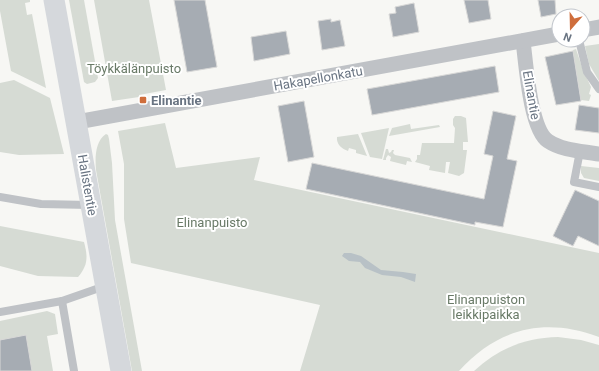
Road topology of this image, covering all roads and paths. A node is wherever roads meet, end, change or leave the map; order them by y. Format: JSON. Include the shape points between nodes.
{"nodes":[{"id":1,"x":54,"y":0,"type":"edge"},
{"id":2,"x":551,"y":36,"type":"edge"},
{"id":3,"x":523,"y":41,"type":"junction"},
{"id":4,"x":581,"y":48,"type":"edge"},
{"id":5,"x":599,"y":89,"type":"edge"},
{"id":6,"x":77,"y":122,"type":"junction"},
{"id":7,"x":580,"y":151,"type":"junction"},
{"id":8,"x":599,"y":154,"type":"edge"},
{"id":9,"x":599,"y":187,"type":"edge"},
{"id":10,"x":0,"y":198,"type":"edge"},
{"id":11,"x":91,"y":205,"type":"junction"},
{"id":12,"x":105,"y":286,"type":"junction"},
{"id":13,"x":62,"y":301,"type":"junction"},
{"id":14,"x":0,"y":312,"type":"edge"},
{"id":15,"x":74,"y":371,"type":"edge"},
{"id":16,"x":121,"y":371,"type":"edge"}],
"edges":[{"from":1,"to":6,"type":"street","name":"Halistentie"},
{"from":2,"to":3,"type":"street","name":"Hakapellonkatu"},
{"from":3,"to":6,"type":"street","name":"Hakapellonkatu"},
{"from":3,"to":7,"type":"street","name":"Elinantie","via":[[538,128],[546,140],[559,147]]},
{"from":4,"to":5,"type":"lane","via":[[587,72]]},
{"from":6,"to":11,"type":"street","name":"Halistentie"},
{"from":7,"to":8,"type":"street","name":"Elinantie"},
{"from":7,"to":9,"type":"lane","via":[[574,182]]},
{"from":10,"to":11,"type":"lane","via":[[41,204]]},
{"from":11,"to":12,"type":"street","name":"Halistentie"},
{"from":12,"to":13,"type":"lane"},
{"from":12,"to":16,"type":"street","name":"Halistentie"},
{"from":13,"to":14,"type":"lane"},
{"from":13,"to":15,"type":"lane"}]}
